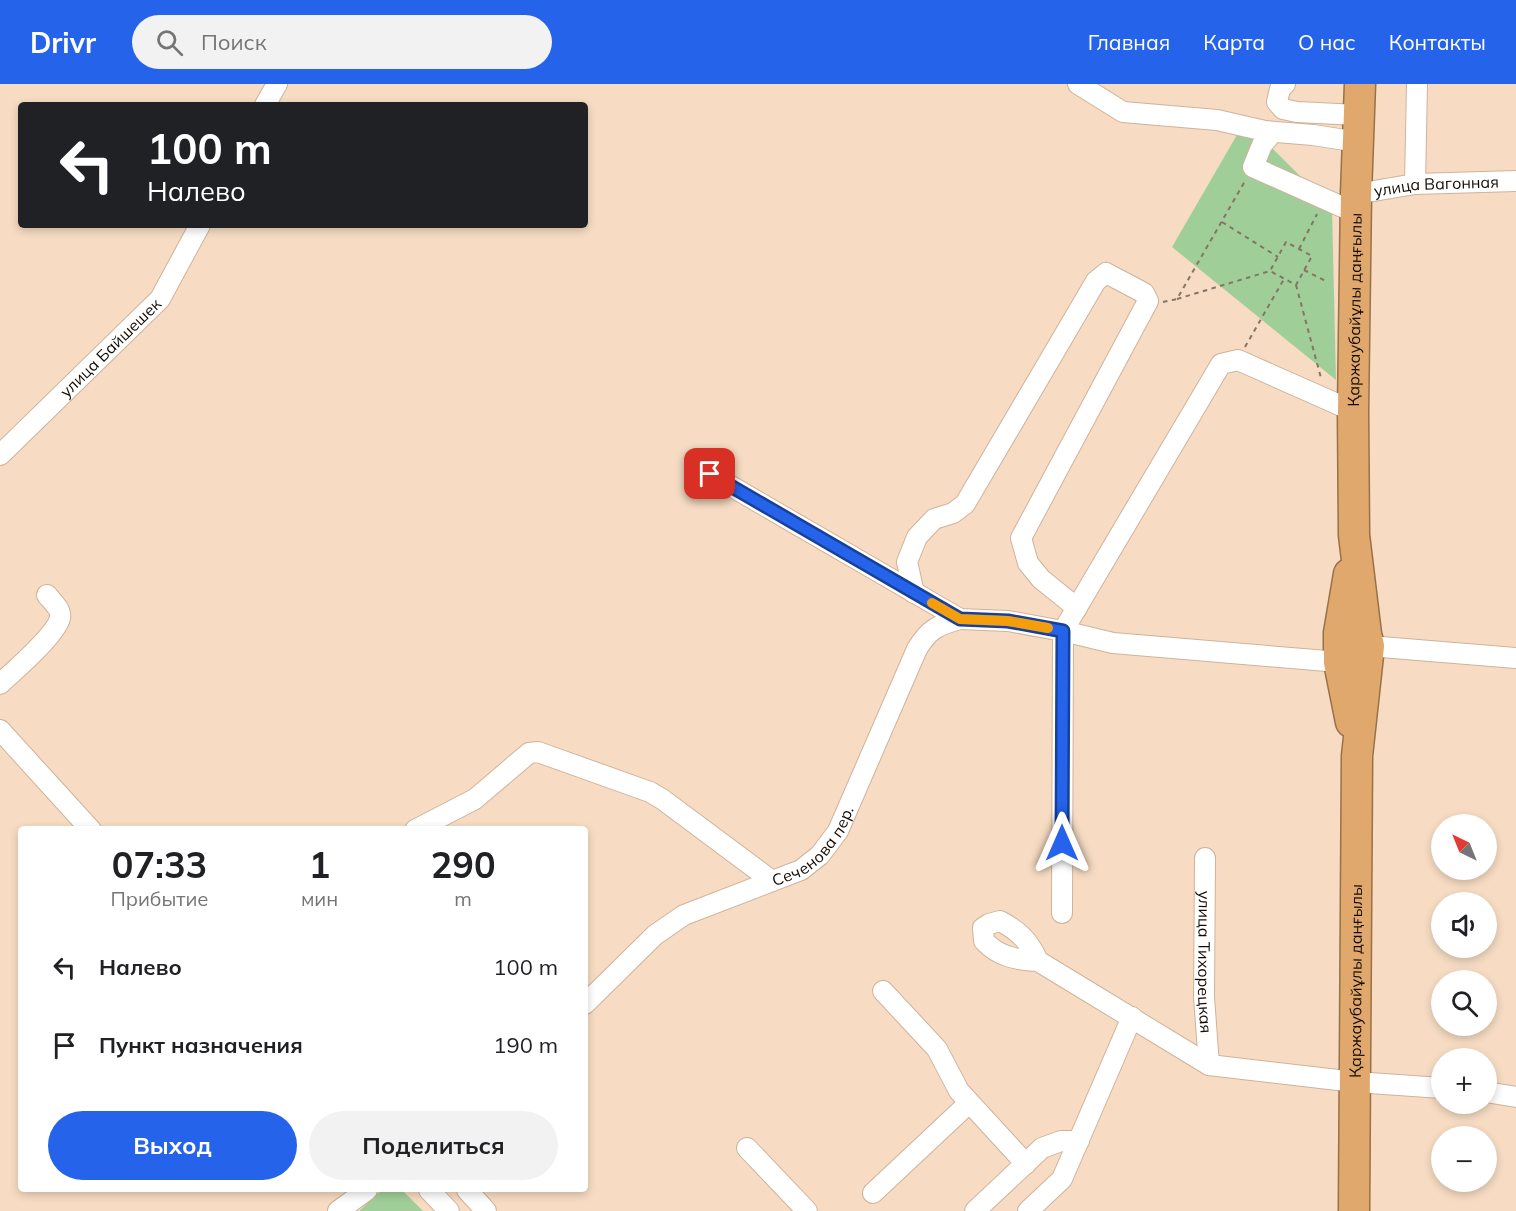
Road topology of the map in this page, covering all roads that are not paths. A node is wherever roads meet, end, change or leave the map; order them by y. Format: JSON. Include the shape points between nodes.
{"nodes":[{"id":1,"x":277,"y":84,"type":"edge"},
{"id":2,"x":1078,"y":84,"type":"edge"},
{"id":3,"x":1285,"y":84,"type":"edge"},
{"id":4,"x":1417,"y":84,"type":"edge"},
{"id":5,"x":267,"y":102,"type":"edge"},
{"id":6,"x":1357,"y":104,"type":"edge"},
{"id":7,"x":1273,"y":132,"type":"junction"},
{"id":8,"x":1516,"y":181,"type":"edge"},
{"id":9,"x":1415,"y":184,"type":"junction"},
{"id":10,"x":1356,"y":203,"type":"junction"},
{"id":11,"x":198,"y":228,"type":"edge"},
{"id":12,"x":1340,"y":405,"type":"junction"},
{"id":13,"x":0,"y":455,"type":"edge"},
{"id":14,"x":710,"y":474,"type":"dead end"},
{"id":15,"x":914,"y":593,"type":"junction"},
{"id":16,"x":47,"y":595,"type":"dead end"},
{"id":17,"x":1077,"y":608,"type":"junction"},
{"id":18,"x":960,"y":619,"type":"junction"},
{"id":19,"x":1063,"y":631,"type":"junction"},
{"id":20,"x":1353,"y":655,"type":"junction"},
{"id":21,"x":1516,"y":658,"type":"edge"},
{"id":22,"x":0,"y":684,"type":"edge"},
{"id":23,"x":0,"y":730,"type":"edge"},
{"id":24,"x":87,"y":826,"type":"edge"},
{"id":25,"x":423,"y":826,"type":"edge"},
{"id":26,"x":1205,"y":858,"type":"dead end"},
{"id":27,"x":772,"y":881,"type":"junction"},
{"id":28,"x":1062,"y":913,"type":"dead end"},
{"id":29,"x":1038,"y":961,"type":"dead end"},
{"id":30,"x":884,"y":991,"type":"dead end"},
{"id":31,"x":588,"y":1001,"type":"edge"},
{"id":32,"x":1132,"y":1017,"type":"junction"},
{"id":33,"x":1209,"y":1065,"type":"junction"},
{"id":34,"x":1355,"y":1082,"type":"junction"},
{"id":35,"x":1431,"y":1087,"type":"edge"},
{"id":36,"x":1497,"y":1093,"type":"edge"},
{"id":37,"x":1516,"y":1096,"type":"edge"},
{"id":38,"x":969,"y":1103,"type":"junction"},
{"id":39,"x":1078,"y":1141,"type":"junction"},
{"id":40,"x":747,"y":1148,"type":"dead end"},
{"id":41,"x":1026,"y":1164,"type":"junction"},
{"id":42,"x":364,"y":1192,"type":"edge"},
{"id":43,"x":431,"y":1192,"type":"edge"},
{"id":44,"x":469,"y":1192,"type":"edge"},
{"id":45,"x":873,"y":1193,"type":"dead end"},
{"id":46,"x":1354,"y":1210,"type":"edge"},
{"id":47,"x":338,"y":1211,"type":"edge"},
{"id":48,"x":449,"y":1211,"type":"edge"},
{"id":49,"x":486,"y":1211,"type":"edge"},
{"id":50,"x":807,"y":1211,"type":"edge"},
{"id":51,"x":975,"y":1211,"type":"edge"},
{"id":52,"x":1028,"y":1211,"type":"edge"}],
"edges":[{"from":1,"to":5,"type":"street"},
{"from":2,"to":7,"type":"street","via":[[1123,112],[1217,120]]},
{"from":3,"to":6,"type":"street","via":[[1277,102],[1283,109],[1297,112]]},
{"from":4,"to":9,"type":"street"},
{"from":6,"to":7,"type":"street","via":[[1313,135]]},
{"from":6,"to":10,"type":"highway","name":"Қаржаубайұлы даңғылы"},
{"from":7,"to":10,"type":"street","via":[[1262,145],[1253,167],[1324,200]]},
{"from":8,"to":9,"type":"street","name":"улица Вагонная"},
{"from":9,"to":10,"type":"street","name":"улица Вагонная"},
{"from":10,"to":12,"type":"highway","name":"Қаржаубайұлы даңғылы"},
{"from":11,"to":13,"type":"street","name":"улица Байшешек","via":[[160,299]]},
{"from":12,"to":17,"type":"street","via":[[1238,360],[1221,364]]},
{"from":12,"to":20,"type":"highway","name":"Қаржаубайұлы даңғылы","via":[[1354,535]]},
{"from":14,"to":15,"type":"street"},
{"from":15,"to":17,"type":"street","via":[[907,561],[917,537],[934,519],[965,504],[1096,281],[1106,273],[1144,293],[1148,301],[1021,538],[1028,563]]},
{"from":15,"to":18,"type":"street"},
{"from":16,"to":22,"type":"street","via":[[60,611],[60,619]]},
{"from":17,"to":19,"type":"street"},
{"from":18,"to":19,"type":"street","via":[[1008,621]]},
{"from":18,"to":27,"type":"street","name":"Сеченова пер.","via":[[941,624],[925,635],[838,831],[820,855],[801,870]]},
{"from":19,"to":20,"type":"street","via":[[1113,644]]},
{"from":19,"to":28,"type":"street"},
{"from":20,"to":21,"type":"street"},
{"from":20,"to":34,"type":"highway","name":"Қаржаубайұлы даңғылы","via":[[1357,756]]},
{"from":23,"to":24,"type":"street"},
{"from":25,"to":27,"type":"street","via":[[475,799],[529,753],[537,752],[650,792]]},
{"from":26,"to":33,"type":"street","name":"улица Тихорецкая","via":[[1204,997]]},
{"from":27,"to":31,"type":"street","name":"Сеченова пер.","via":[[684,915],[655,935]]},
{"from":29,"to":32,"type":"street"},
{"from":30,"to":38,"type":"street","via":[[937,1049]]},
{"from":32,"to":33,"type":"street"},
{"from":32,"to":39,"type":"street"},
{"from":33,"to":34,"type":"street"},
{"from":34,"to":35,"type":"street"},
{"from":34,"to":46,"type":"highway","name":"Қаржаубайұлы даңғылы"},
{"from":36,"to":37,"type":"street"},
{"from":38,"to":41,"type":"street"},
{"from":38,"to":45,"type":"street"},
{"from":39,"to":41,"type":"street","via":[[1050,1143]]},
{"from":39,"to":52,"type":"street","via":[[1062,1179]]},
{"from":40,"to":50,"type":"street"},
{"from":41,"to":51,"type":"street"},
{"from":42,"to":47,"type":"street"},
{"from":43,"to":48,"type":"street"},
{"from":44,"to":49,"type":"street"}]}
